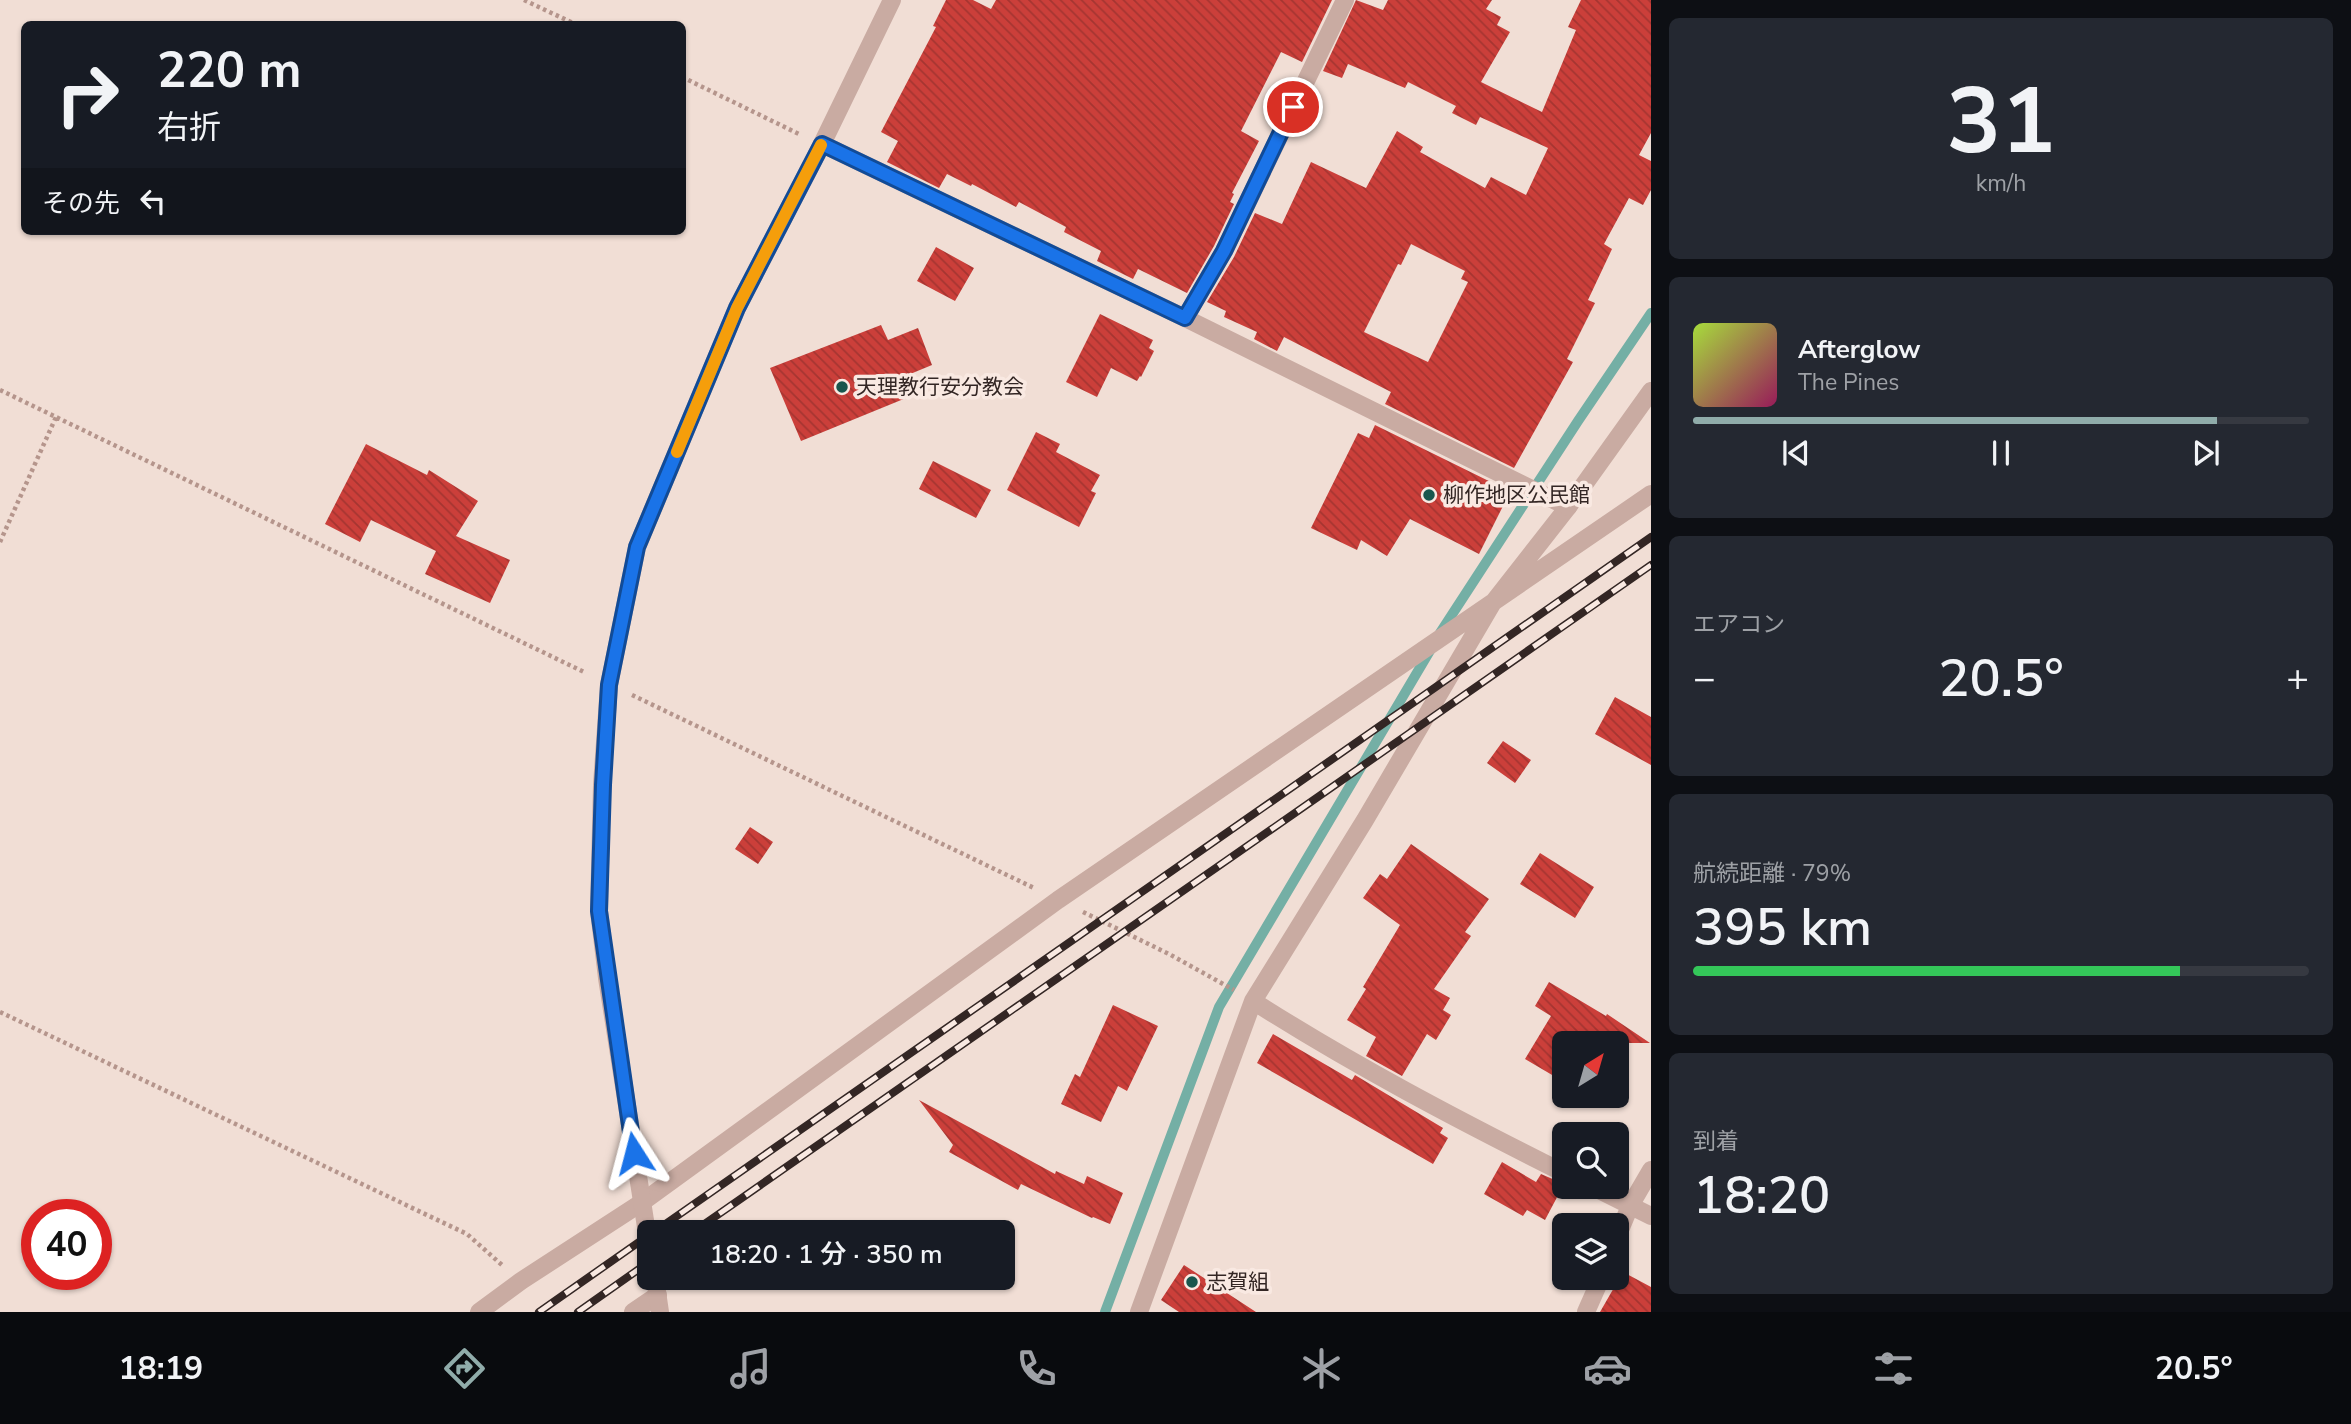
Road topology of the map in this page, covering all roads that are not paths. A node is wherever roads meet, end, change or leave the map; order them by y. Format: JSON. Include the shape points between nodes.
{"nodes":[{"id":1,"x":892,"y":0,"type":"edge"},
{"id":2,"x":1345,"y":0,"type":"edge"},
{"id":3,"x":822,"y":144,"type":"junction"},
{"id":4,"x":1185,"y":318,"type":"junction"},
{"id":5,"x":1651,"y":391,"type":"edge"},
{"id":6,"x":1651,"y":494,"type":"edge"},
{"id":7,"x":1568,"y":507,"type":"junction"},
{"id":8,"x":1492,"y":604,"type":"junction"},
{"id":9,"x":1253,"y":1000,"type":"junction"},
{"id":10,"x":1552,"y":1167,"type":"edge"},
{"id":11,"x":1651,"y":1170,"type":"edge"},
{"id":12,"x":1616,"y":1199,"type":"edge"},
{"id":13,"x":642,"y":1203,"type":"junction"},
{"id":14,"x":1630,"y":1206,"type":"junction"},
{"id":15,"x":1627,"y":1213,"type":"edge"},
{"id":16,"x":1651,"y":1216,"type":"edge"},
{"id":17,"x":645,"y":1220,"type":"edge"},
{"id":18,"x":1596,"y":1290,"type":"edge"},
{"id":19,"x":657,"y":1295,"type":"edge"},
{"id":20,"x":479,"y":1312,"type":"edge"},
{"id":21,"x":633,"y":1312,"type":"edge"},
{"id":22,"x":1139,"y":1312,"type":"edge"},
{"id":23,"x":1586,"y":1312,"type":"edge"}],
"edges":[{"from":1,"to":3,"type":"street"},
{"from":2,"to":4,"type":"street","via":[[1224,251]]},
{"from":3,"to":4,"type":"street"},
{"from":3,"to":13,"type":"street","via":[[737,308],[637,547],[609,685],[599,911]]},
{"from":4,"to":7,"type":"street"},
{"from":5,"to":7,"type":"street"},
{"from":6,"to":8,"type":"street"},
{"from":7,"to":8,"type":"street"},
{"from":8,"to":9,"type":"street"},
{"from":8,"to":13,"type":"street","via":[[1058,900]]},
{"from":9,"to":10,"type":"street","via":[[1321,1045]]},
{"from":9,"to":22,"type":"street"},
{"from":11,"to":14,"type":"street"},
{"from":12,"to":14,"type":"street"},
{"from":13,"to":17,"type":"street"},
{"from":13,"to":20,"type":"street"},
{"from":14,"to":15,"type":"street"},
{"from":14,"to":16,"type":"street"},
{"from":18,"to":23,"type":"street"},
{"from":19,"to":21,"type":"street"}]}
